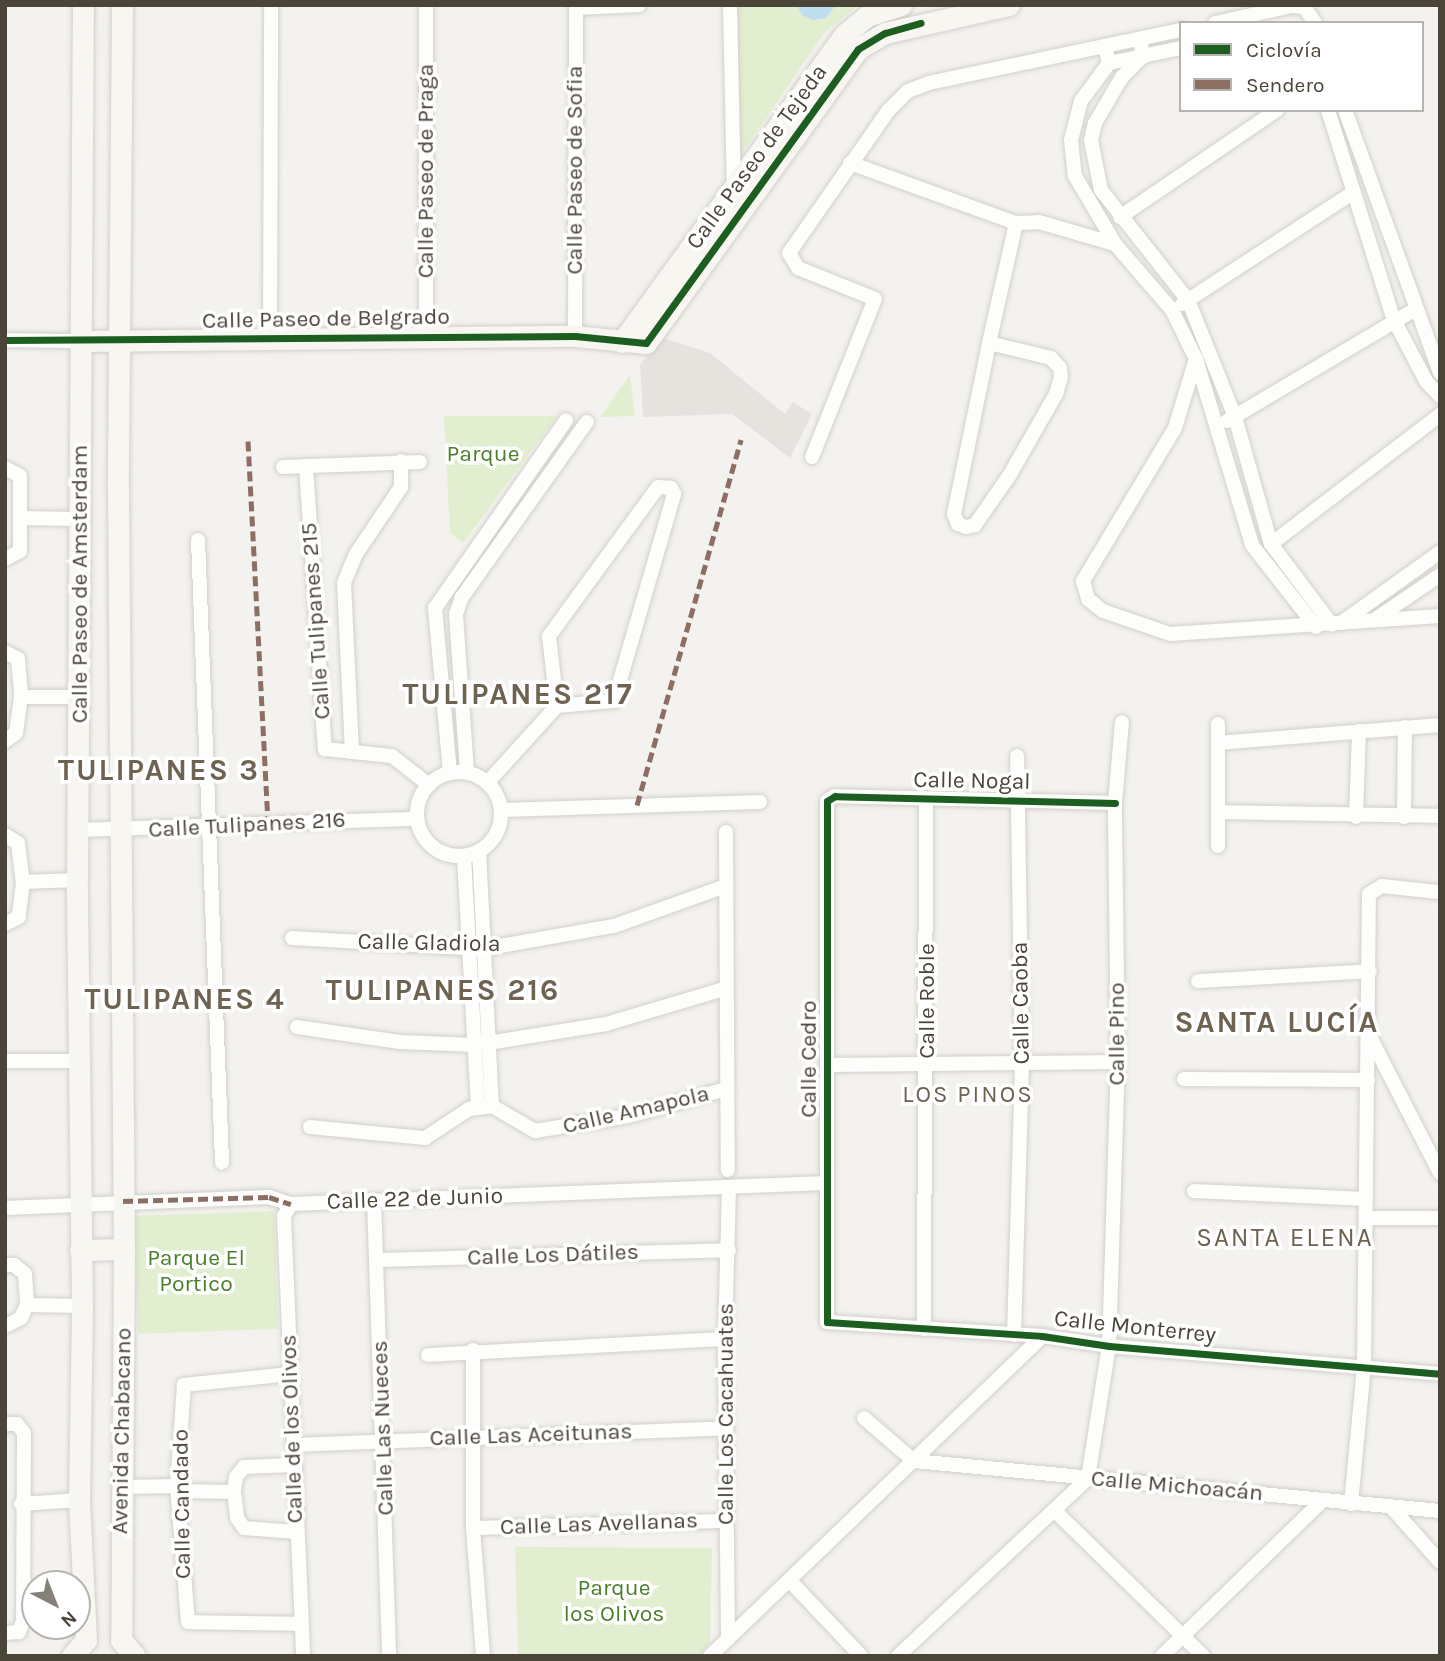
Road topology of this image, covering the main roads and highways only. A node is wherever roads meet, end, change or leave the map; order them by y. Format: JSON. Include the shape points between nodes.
{"nodes":[{"id":1,"x":83,"y":5,"type":"edge"},
{"id":2,"x":122,"y":5,"type":"edge"},
{"id":3,"x":903,"y":5,"type":"edge"},
{"id":4,"x":1009,"y":5,"type":"edge"},
{"id":5,"x":921,"y":23,"type":"junction"},
{"id":6,"x":740,"y":199,"type":"junction"},
{"id":7,"x":82,"y":341,"type":"junction"},
{"id":8,"x":122,"y":341,"type":"junction"},
{"id":9,"x":622,"y":342,"type":"junction"},
{"id":10,"x":646,"y":343,"type":"joint"},
{"id":11,"x":123,"y":1201,"type":"joint"},
{"id":12,"x":79,"y":1205,"type":"joint"},
{"id":13,"x":124,"y":1249,"type":"junction"},
{"id":14,"x":80,"y":1250,"type":"junction"},
{"id":15,"x":79,"y":1648,"type":"edge"},
{"id":16,"x":128,"y":1648,"type":"edge"}],
"edges":[{"from":1,"to":7,"type":"main road","name":"Calle Paseo de Amsterdam"},
{"from":2,"to":8,"type":"main road","name":"Calle Paseo de Amsterdam"},
{"from":3,"to":5,"type":"main road"},
{"from":3,"to":6,"type":"main road","name":"Calle Paseo de Tejeda","via":[[867,16],[845,34]]},
{"from":4,"to":5,"type":"main road","name":"Calle Paseo de Tejeda"},
{"from":5,"to":6,"type":"main road","name":"Calle Paseo de Tejeda","via":[[885,33],[858,49]]},
{"from":6,"to":9,"type":"main road","name":"Calle Paseo de Tejeda"},
{"from":6,"to":10,"type":"main road","name":"Calle Paseo de Tejeda"},
{"from":7,"to":8,"type":"main road","name":"Calle Paseo de Belgrado"},
{"from":7,"to":12,"type":"main road","name":"Calle Paseo de Amsterdam"},
{"from":8,"to":9,"type":"main road","name":"Calle Paseo de Belgrado","via":[[575,336]]},
{"from":8,"to":11,"type":"main road","name":"Calle Paseo de Amsterdam","via":[[118,489]]},
{"from":9,"to":10,"type":"main road","name":"Calle Paseo de Belgrado"},
{"from":11,"to":13,"type":"main road","name":"Avenida Chabacano"},
{"from":12,"to":14,"type":"main road","name":"Avenida Chabacano"},
{"from":13,"to":14,"type":"main road"},
{"from":13,"to":16,"type":"main road","name":"Avenida Chabacano","via":[[120,1487]]},
{"from":14,"to":15,"type":"main road","name":"Avenida Chabacano"},
{"from":15,"to":16,"type":"main road"}]}
